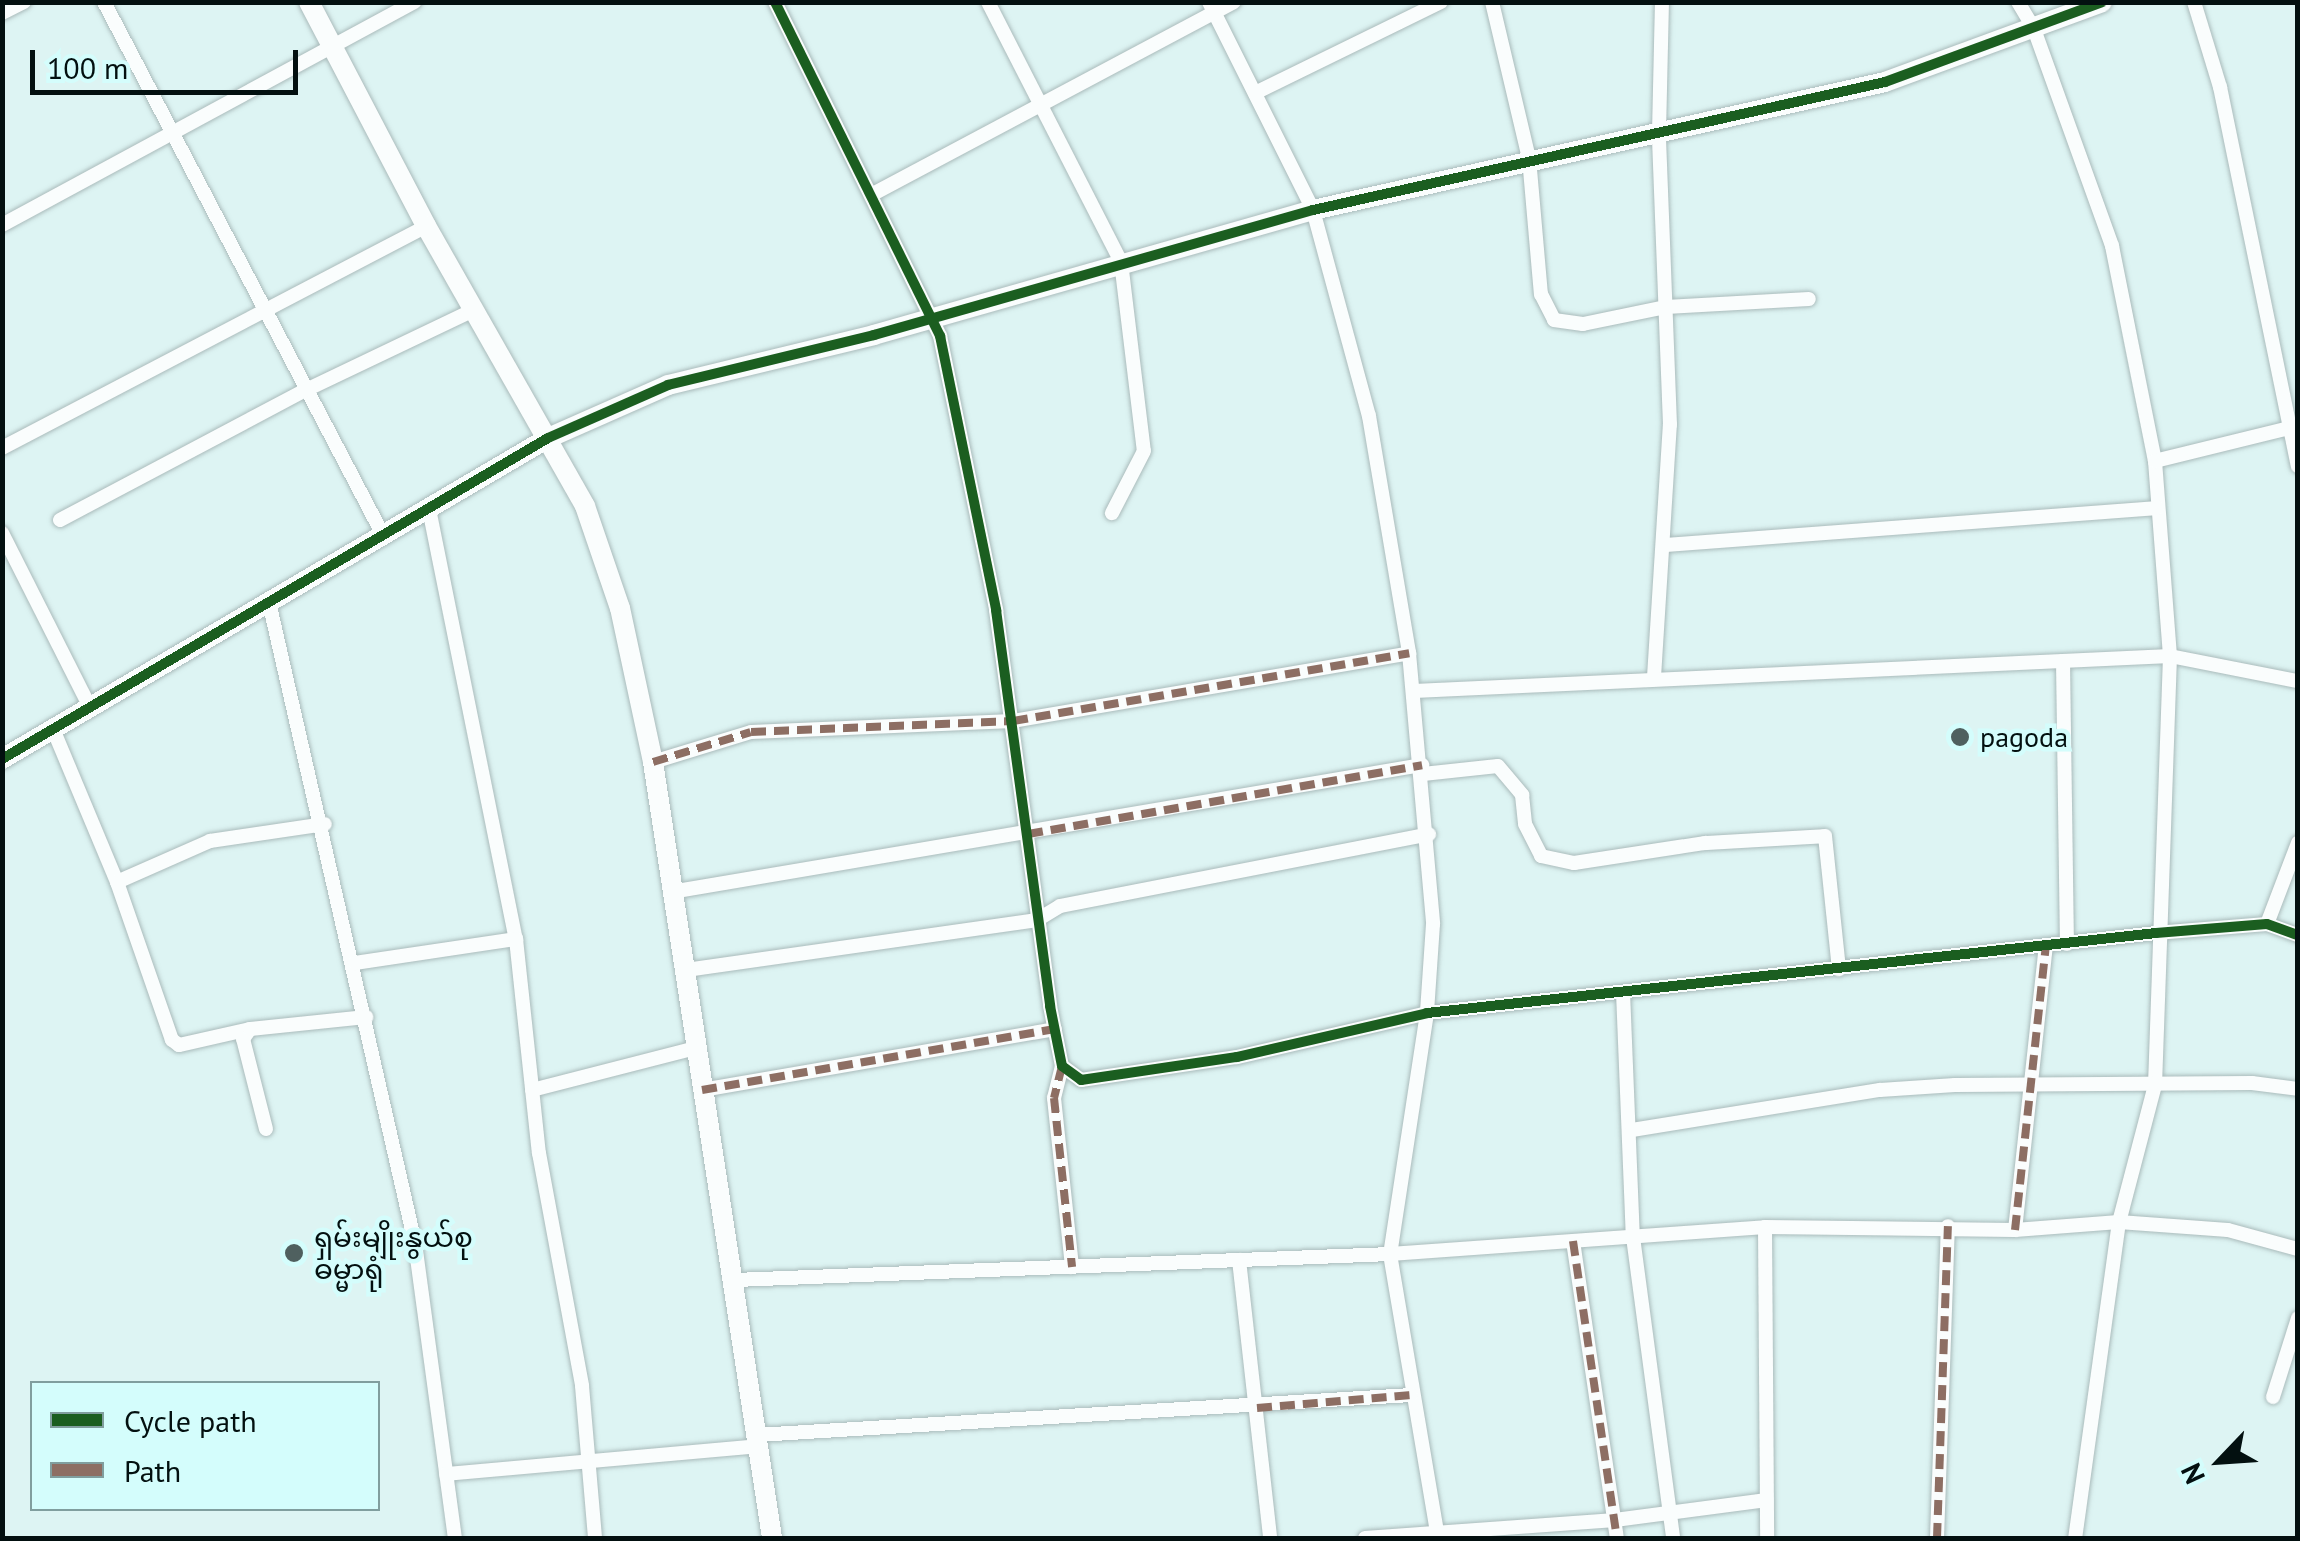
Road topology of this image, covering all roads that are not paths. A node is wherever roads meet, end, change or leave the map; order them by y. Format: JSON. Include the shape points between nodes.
{"nodes":[{"id":1,"x":24,"y":2,"type":"edge"},
{"id":2,"x":104,"y":2,"type":"edge"},
{"id":3,"x":309,"y":2,"type":"edge"},
{"id":4,"x":414,"y":2,"type":"edge"},
{"id":5,"x":775,"y":2,"type":"edge"},
{"id":6,"x":988,"y":2,"type":"edge"},
{"id":7,"x":1234,"y":2,"type":"edge"},
{"id":8,"x":1441,"y":2,"type":"edge"},
{"id":9,"x":1492,"y":2,"type":"edge"},
{"id":10,"x":1662,"y":2,"type":"edge"},
{"id":11,"x":2018,"y":2,"type":"edge"},
{"id":12,"x":2102,"y":2,"type":"edge"},
{"id":13,"x":2194,"y":2,"type":"edge"},
{"id":14,"x":1212,"y":8,"type":"edge"},
{"id":15,"x":2,"y":13,"type":"edge"},
{"id":16,"x":2034,"y":30,"type":"junction"},
{"id":17,"x":332,"y":47,"type":"junction"},
{"id":18,"x":1254,"y":93,"type":"junction"},
{"id":19,"x":1045,"y":108,"type":"junction"},
{"id":20,"x":1659,"y":133,"type":"junction"},
{"id":21,"x":172,"y":135,"type":"junction"},
{"id":22,"x":1529,"y":158,"type":"junction"},
{"id":23,"x":872,"y":196,"type":"junction"},
{"id":24,"x":1313,"y":210,"type":"junction"},
{"id":25,"x":2,"y":225,"type":"edge"},
{"id":26,"x":426,"y":226,"type":"junction"},
{"id":27,"x":1121,"y":262,"type":"junction"},
{"id":28,"x":1809,"y":298,"type":"dead end"},
{"id":29,"x":1666,"y":307,"type":"junction"},
{"id":30,"x":474,"y":310,"type":"junction"},
{"id":31,"x":266,"y":314,"type":"junction"},
{"id":32,"x":934,"y":318,"type":"junction"},
{"id":33,"x":306,"y":390,"type":"junction"},
{"id":34,"x":2294,"y":426,"type":"edge"},
{"id":35,"x":548,"y":438,"type":"junction"},
{"id":36,"x":2,"y":448,"type":"edge"},
{"id":37,"x":2154,"y":460,"type":"junction"},
{"id":38,"x":2298,"y":466,"type":"edge"},
{"id":39,"x":2158,"y":508,"type":"junction"},
{"id":40,"x":428,"y":509,"type":"junction"},
{"id":41,"x":1112,"y":513,"type":"dead end"},
{"id":42,"x":60,"y":520,"type":"dead end"},
{"id":43,"x":2,"y":533,"type":"edge"},
{"id":44,"x":383,"y":535,"type":"junction"},
{"id":45,"x":1666,"y":545,"type":"junction"},
{"id":46,"x":270,"y":602,"type":"junction"},
{"id":47,"x":1409,"y":653,"type":"junction"},
{"id":48,"x":2170,"y":656,"type":"junction"},
{"id":49,"x":2063,"y":661,"type":"junction"},
{"id":50,"x":1654,"y":676,"type":"junction"},
{"id":51,"x":2298,"y":681,"type":"edge"},
{"id":52,"x":1414,"y":691,"type":"junction"},
{"id":53,"x":90,"y":707,"type":"junction"},
{"id":54,"x":1014,"y":721,"type":"junction"},
{"id":55,"x":53,"y":729,"type":"junction"},
{"id":56,"x":2,"y":759,"type":"edge"},
{"id":57,"x":653,"y":762,"type":"junction"},
{"id":58,"x":1422,"y":769,"type":"junction"},
{"id":59,"x":324,"y":824,"type":"junction"},
{"id":60,"x":1028,"y":834,"type":"junction"},
{"id":61,"x":1429,"y":834,"type":"junction"},
{"id":62,"x":2298,"y":843,"type":"edge"},
{"id":63,"x":117,"y":882,"type":"junction"},
{"id":64,"x":672,"y":892,"type":"junction"},
{"id":65,"x":1036,"y":920,"type":"junction"},
{"id":66,"x":2267,"y":924,"type":"junction"},
{"id":67,"x":2156,"y":933,"type":"junction"},
{"id":68,"x":2298,"y":935,"type":"edge"},
{"id":69,"x":516,"y":939,"type":"junction"},
{"id":70,"x":2067,"y":944,"type":"junction"},
{"id":71,"x":2046,"y":946,"type":"junction"},
{"id":72,"x":354,"y":962,"type":"junction"},
{"id":73,"x":1839,"y":969,"type":"junction"},
{"id":74,"x":686,"y":970,"type":"junction"},
{"id":75,"x":1623,"y":992,"type":"junction"},
{"id":76,"x":1427,"y":1013,"type":"junction"},
{"id":77,"x":366,"y":1017,"type":"junction"},
{"id":78,"x":250,"y":1029,"type":"junction"},
{"id":79,"x":1055,"y":1029,"type":"junction"},
{"id":80,"x":695,"y":1048,"type":"junction"},
{"id":81,"x":1062,"y":1066,"type":"junction"},
{"id":82,"x":2155,"y":1085,"type":"junction"},
{"id":83,"x":2026,"y":1087,"type":"junction"},
{"id":84,"x":2298,"y":1089,"type":"edge"},
{"id":85,"x":532,"y":1090,"type":"junction"},
{"id":86,"x":702,"y":1090,"type":"junction"},
{"id":87,"x":266,"y":1129,"type":"dead end"},
{"id":88,"x":1632,"y":1130,"type":"junction"},
{"id":89,"x":2119,"y":1222,"type":"junction"},
{"id":90,"x":1948,"y":1226,"type":"junction"},
{"id":91,"x":1765,"y":1228,"type":"junction"},
{"id":92,"x":2015,"y":1230,"type":"junction"},
{"id":93,"x":1633,"y":1237,"type":"junction"},
{"id":94,"x":1573,"y":1241,"type":"junction"},
{"id":95,"x":2298,"y":1249,"type":"edge"},
{"id":96,"x":1390,"y":1254,"type":"junction"},
{"id":97,"x":1239,"y":1260,"type":"junction"},
{"id":98,"x":1072,"y":1267,"type":"junction"},
{"id":99,"x":735,"y":1280,"type":"junction"},
{"id":100,"x":2298,"y":1318,"type":"edge"},
{"id":101,"x":1411,"y":1395,"type":"junction"},
{"id":102,"x":2273,"y":1397,"type":"dead end"},
{"id":103,"x":1257,"y":1408,"type":"junction"},
{"id":104,"x":758,"y":1441,"type":"junction"},
{"id":105,"x":588,"y":1459,"type":"junction"},
{"id":106,"x":446,"y":1474,"type":"junction"},
{"id":107,"x":1767,"y":1500,"type":"junction"},
{"id":108,"x":1670,"y":1513,"type":"junction"},
{"id":109,"x":1615,"y":1520,"type":"junction"},
{"id":110,"x":1438,"y":1536,"type":"edge"},
{"id":111,"x":455,"y":1538,"type":"edge"},
{"id":112,"x":595,"y":1538,"type":"edge"},
{"id":113,"x":772,"y":1538,"type":"edge"},
{"id":114,"x":1270,"y":1538,"type":"edge"},
{"id":115,"x":1365,"y":1538,"type":"edge"},
{"id":116,"x":1618,"y":1538,"type":"edge"},
{"id":117,"x":1673,"y":1538,"type":"edge"},
{"id":118,"x":1767,"y":1538,"type":"edge"},
{"id":119,"x":1937,"y":1538,"type":"edge"},
{"id":120,"x":2075,"y":1538,"type":"edge"}],
"edges":[{"from":1,"to":15,"type":"street"},
{"from":2,"to":21,"type":"street"},
{"from":3,"to":17,"type":"street"},
{"from":4,"to":17,"type":"street"},
{"from":5,"to":23,"type":"street"},
{"from":6,"to":19,"type":"street"},
{"from":7,"to":14,"type":"street"},
{"from":8,"to":18,"type":"street"},
{"from":9,"to":22,"type":"street"},
{"from":10,"to":20,"type":"street"},
{"from":11,"to":16,"type":"street"},
{"from":12,"to":16,"type":"street"},
{"from":13,"to":34,"type":"street","via":[[2220,86]]},
{"from":14,"to":18,"type":"street"},
{"from":14,"to":19,"type":"street"},
{"from":16,"to":20,"type":"street","via":[[1886,82]]},
{"from":16,"to":37,"type":"street","via":[[2112,246]]},
{"from":17,"to":21,"type":"street"},
{"from":17,"to":26,"type":"street"},
{"from":18,"to":24,"type":"street"},
{"from":19,"to":23,"type":"street"},
{"from":19,"to":27,"type":"street"},
{"from":20,"to":22,"type":"street"},
{"from":20,"to":29,"type":"street"},
{"from":21,"to":25,"type":"street"},
{"from":21,"to":31,"type":"street"},
{"from":22,"to":24,"type":"street"},
{"from":22,"to":29,"type":"street","via":[[1541,294],[1554,320],[1583,324]]},
{"from":23,"to":32,"type":"street"},
{"from":24,"to":27,"type":"street"},
{"from":24,"to":47,"type":"street","via":[[1369,416]]},
{"from":26,"to":30,"type":"street"},
{"from":26,"to":31,"type":"street"},
{"from":27,"to":32,"type":"street"},
{"from":27,"to":41,"type":"street","via":[[1144,451]]},
{"from":28,"to":29,"type":"street"},
{"from":29,"to":45,"type":"street"},
{"from":30,"to":33,"type":"street"},
{"from":30,"to":35,"type":"street"},
{"from":31,"to":33,"type":"street"},
{"from":31,"to":36,"type":"street"},
{"from":32,"to":35,"type":"street","via":[[668,384]]},
{"from":32,"to":54,"type":"street","via":[[962,433]]},
{"from":33,"to":42,"type":"street"},
{"from":33,"to":44,"type":"street"},
{"from":34,"to":37,"type":"street"},
{"from":34,"to":38,"type":"street"},
{"from":35,"to":40,"type":"street"},
{"from":35,"to":57,"type":"street","via":[[604,556]]},
{"from":37,"to":39,"type":"street"},
{"from":39,"to":45,"type":"street"},
{"from":39,"to":48,"type":"street"},
{"from":40,"to":44,"type":"street"},
{"from":40,"to":69,"type":"street"},
{"from":43,"to":53,"type":"street"},
{"from":44,"to":46,"type":"street"},
{"from":45,"to":50,"type":"street"},
{"from":46,"to":53,"type":"street"},
{"from":46,"to":59,"type":"street"},
{"from":47,"to":52,"type":"street"},
{"from":47,"to":54,"type":"street"},
{"from":48,"to":49,"type":"street"},
{"from":48,"to":51,"type":"street"},
{"from":48,"to":67,"type":"street"},
{"from":49,"to":50,"type":"street"},
{"from":49,"to":70,"type":"street"},
{"from":50,"to":52,"type":"street"},
{"from":52,"to":58,"type":"street"},
{"from":53,"to":55,"type":"street"},
{"from":54,"to":57,"type":"street","via":[[750,732]]},
{"from":54,"to":60,"type":"street"},
{"from":55,"to":56,"type":"street"},
{"from":55,"to":63,"type":"street"},
{"from":57,"to":64,"type":"street"},
{"from":58,"to":60,"type":"street"},
{"from":58,"to":61,"type":"street"},
{"from":58,"to":73,"type":"street","via":[[1498,766],[1522,795],[1525,824],[1541,856],[1574,864],[1705,843],[1826,836]]},
{"from":59,"to":63,"type":"street","via":[[210,842]]},
{"from":59,"to":72,"type":"street"},
{"from":60,"to":64,"type":"street"},
{"from":60,"to":65,"type":"street"},
{"from":61,"to":65,"type":"street","via":[[1060,906]]},
{"from":61,"to":76,"type":"street","via":[[1433,924]]},
{"from":62,"to":66,"type":"street"},
{"from":63,"to":78,"type":"street","via":[[172,1040],[180,1045]]},
{"from":64,"to":74,"type":"street"},
{"from":65,"to":74,"type":"street"},
{"from":65,"to":79,"type":"street"},
{"from":66,"to":67,"type":"street"},
{"from":66,"to":68,"type":"street"},
{"from":67,"to":70,"type":"street"},
{"from":67,"to":82,"type":"street"},
{"from":69,"to":72,"type":"street"},
{"from":69,"to":85,"type":"street"},
{"from":70,"to":71,"type":"street"},
{"from":71,"to":73,"type":"street"},
{"from":71,"to":83,"type":"street"},
{"from":72,"to":77,"type":"street"},
{"from":73,"to":75,"type":"street"},
{"from":74,"to":80,"type":"street"},
{"from":75,"to":76,"type":"street"},
{"from":75,"to":88,"type":"street"},
{"from":76,"to":81,"type":"street","via":[[1178,1066],[1081,1080]]},
{"from":76,"to":96,"type":"street"},
{"from":77,"to":78,"type":"street"},
{"from":77,"to":106,"type":"street","via":[[414,1243]]},
{"from":78,"to":87,"type":"street","via":[[243,1039]]},
{"from":79,"to":81,"type":"street"},
{"from":79,"to":86,"type":"street"},
{"from":80,"to":85,"type":"street"},
{"from":80,"to":86,"type":"street"},
{"from":81,"to":98,"type":"street","via":[[1054,1098]]},
{"from":82,"to":83,"type":"street"},
{"from":82,"to":84,"type":"street"},
{"from":82,"to":89,"type":"street"},
{"from":83,"to":88,"type":"street","via":[[1880,1090]]},
{"from":83,"to":92,"type":"street"},
{"from":85,"to":105,"type":"street"},
{"from":86,"to":99,"type":"street"},
{"from":88,"to":93,"type":"street"},
{"from":89,"to":92,"type":"street"},
{"from":89,"to":95,"type":"street","via":[[2228,1230]]},
{"from":89,"to":120,"type":"street"},
{"from":90,"to":91,"type":"street"},
{"from":90,"to":92,"type":"street"},
{"from":90,"to":119,"type":"street"},
{"from":91,"to":93,"type":"street"},
{"from":91,"to":107,"type":"street"},
{"from":93,"to":94,"type":"street"},
{"from":93,"to":108,"type":"street"},
{"from":94,"to":96,"type":"street"},
{"from":94,"to":109,"type":"street"},
{"from":96,"to":97,"type":"street"},
{"from":96,"to":101,"type":"street"},
{"from":97,"to":98,"type":"street"},
{"from":97,"to":103,"type":"street"},
{"from":98,"to":99,"type":"street"},
{"from":99,"to":104,"type":"street"},
{"from":100,"to":102,"type":"street"},
{"from":101,"to":103,"type":"street"},
{"from":101,"to":110,"type":"street"},
{"from":103,"to":104,"type":"street","via":[[949,1419]]},
{"from":103,"to":114,"type":"street"},
{"from":104,"to":105,"type":"street"},
{"from":104,"to":113,"type":"street"},
{"from":105,"to":106,"type":"street"},
{"from":105,"to":112,"type":"street"},
{"from":106,"to":111,"type":"street"},
{"from":107,"to":108,"type":"street"},
{"from":107,"to":118,"type":"street"},
{"from":108,"to":109,"type":"street"},
{"from":108,"to":117,"type":"street"},
{"from":109,"to":110,"type":"street"},
{"from":109,"to":116,"type":"street"},
{"from":110,"to":115,"type":"street"}]}
